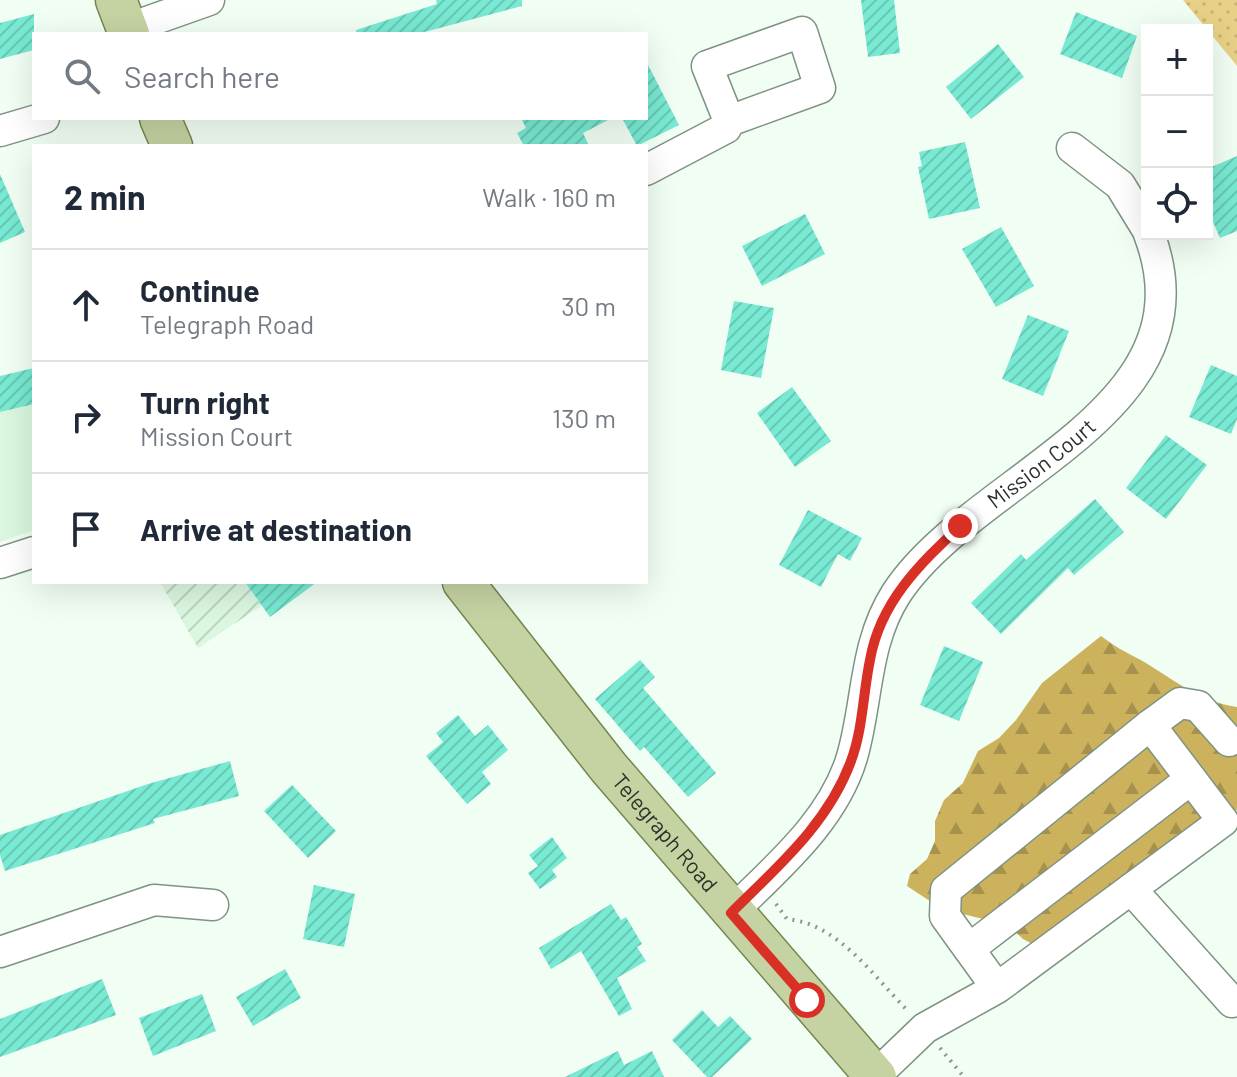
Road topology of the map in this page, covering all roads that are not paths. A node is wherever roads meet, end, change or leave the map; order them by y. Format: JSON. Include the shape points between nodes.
{"nodes":[{"id":1,"x":209,"y":0,"type":"edge"},
{"id":2,"x":124,"y":21,"type":"edge"},
{"id":3,"x":37,"y":120,"type":"edge"},
{"id":4,"x":161,"y":120,"type":"edge"},
{"id":5,"x":729,"y":121,"type":"dead end"},
{"id":6,"x":0,"y":131,"type":"edge"},
{"id":7,"x":171,"y":144,"type":"edge"},
{"id":8,"x":1072,"y":148,"type":"dead end"},
{"id":9,"x":648,"y":169,"type":"edge"},
{"id":10,"x":1141,"y":220,"type":"edge"},
{"id":11,"x":1150,"y":240,"type":"edge"},
{"id":12,"x":32,"y":553,"type":"edge"},
{"id":13,"x":0,"y":563,"type":"edge"},
{"id":14,"x":465,"y":584,"type":"edge"},
{"id":15,"x":1150,"y":725,"type":"junction"},
{"id":16,"x":1229,"y":741,"type":"dead end"},
{"id":17,"x":1191,"y":779,"type":"junction"},
{"id":18,"x":1230,"y":814,"type":"edge"},
{"id":19,"x":1131,"y":889,"type":"junction"},
{"id":20,"x":213,"y":905,"type":"dead end"},
{"id":21,"x":731,"y":913,"type":"junction"},
{"id":22,"x":969,"y":949,"type":"junction"},
{"id":23,"x":0,"y":952,"type":"edge"},
{"id":24,"x":997,"y":988,"type":"junction"},
{"id":25,"x":1237,"y":1001,"type":"edge"},
{"id":26,"x":875,"y":1077,"type":"edge"}],
"edges":[{"from":1,"to":2,"type":"street"},
{"from":3,"to":6,"type":"street"},
{"from":4,"to":7,"type":"main road"},
{"from":5,"to":9,"type":"street","via":[[726,128]]},
{"from":8,"to":10,"type":"street","name":"Mission Court","via":[[1120,185]]},
{"from":11,"to":21,"type":"street","name":"Mission Court","via":[[1159,303],[1155,328],[1133,381],[1096,420],[960,526],[897,594],[880,624],[859,732],[835,795],[814,827]]},
{"from":12,"to":13,"type":"street"},
{"from":14,"to":21,"type":"main road","name":"Telegraph Road"},
{"from":15,"to":16,"type":"street","via":[[1180,703],[1198,706]]},
{"from":15,"to":17,"type":"street"},
{"from":15,"to":22,"type":"street","via":[[946,890],[945,916]]},
{"from":17,"to":18,"type":"street"},
{"from":17,"to":22,"type":"street"},
{"from":18,"to":19,"type":"street"},
{"from":19,"to":24,"type":"street"},
{"from":19,"to":25,"type":"street","via":[[1232,1002]]},
{"from":20,"to":23,"type":"street","via":[[154,900]]},
{"from":21,"to":26,"type":"main road","name":"Telegraph Road"},
{"from":22,"to":24,"type":"street"},
{"from":24,"to":26,"type":"street","via":[[925,1028]]}]}
